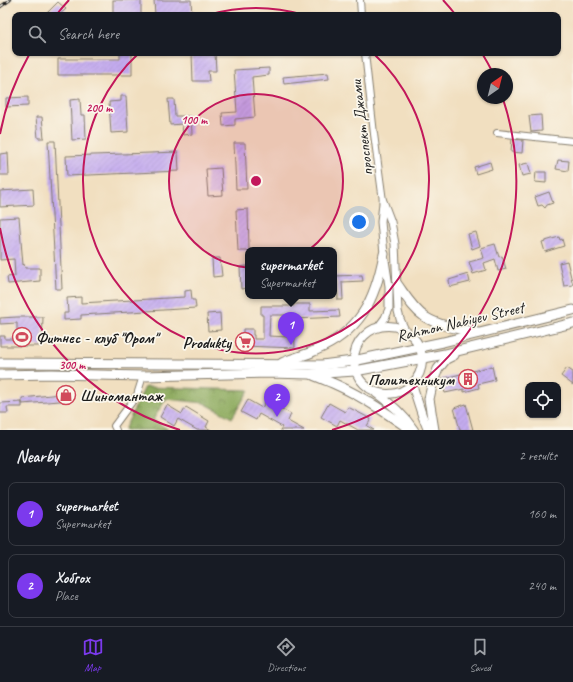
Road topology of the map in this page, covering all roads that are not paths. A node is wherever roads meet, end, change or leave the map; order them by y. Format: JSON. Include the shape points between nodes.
{"nodes":[{"id":1,"x":360,"y":0,"type":"edge"},
{"id":2,"x":361,"y":12,"type":"edge"},
{"id":3,"x":365,"y":56,"type":"edge"},
{"id":4,"x":497,"y":133,"type":"dead end"},
{"id":5,"x":573,"y":141,"type":"edge"},
{"id":6,"x":383,"y":201,"type":"junction"},
{"id":7,"x":384,"y":254,"type":"junction"},
{"id":8,"x":397,"y":284,"type":"junction"},
{"id":9,"x":573,"y":310,"type":"edge"},
{"id":10,"x":534,"y":319,"type":"junction"},
{"id":11,"x":573,"y":324,"type":"edge"},
{"id":12,"x":379,"y":326,"type":"junction"},
{"id":13,"x":405,"y":330,"type":"junction"},
{"id":14,"x":537,"y":332,"type":"junction"},
{"id":15,"x":479,"y":333,"type":"junction"},
{"id":16,"x":419,"y":346,"type":"junction"},
{"id":17,"x":463,"y":350,"type":"junction"},
{"id":18,"x":422,"y":358,"type":"junction"},
{"id":19,"x":353,"y":361,"type":"junction"},
{"id":20,"x":0,"y":363,"type":"edge"},
{"id":21,"x":272,"y":368,"type":"junction"},
{"id":22,"x":355,"y":370,"type":"junction"},
{"id":23,"x":310,"y":374,"type":"junction"},
{"id":24,"x":0,"y":375,"type":"edge"},
{"id":25,"x":143,"y":376,"type":"junction"},
{"id":26,"x":412,"y":384,"type":"junction"},
{"id":27,"x":374,"y":391,"type":"junction"},
{"id":28,"x":116,"y":430,"type":"edge"},
{"id":29,"x":413,"y":430,"type":"edge"},
{"id":30,"x":428,"y":430,"type":"edge"},
{"id":31,"x":434,"y":430,"type":"edge"}],
"edges":[{"from":1,"to":2,"type":"street"},
{"from":3,"to":6,"type":"street","name":"проспект Джами"},
{"from":4,"to":5,"type":"street"},
{"from":6,"to":7,"type":"street","via":[[381,222]]},
{"from":6,"to":8,"type":"street","via":[[391,222],[395,244]]},
{"from":7,"to":12,"type":"street","via":[[389,286],[389,309]]},
{"from":7,"to":21,"type":"main road","via":[[381,272],[367,308],[353,326],[335,341]]},
{"from":8,"to":13,"type":"street","via":[[398,311]]},
{"from":8,"to":15,"type":"main road","via":[[412,305],[425,317]]},
{"from":9,"to":10,"type":"main road","name":"Rahmon Nabiyev Street"},
{"from":10,"to":14,"type":"main road"},
{"from":10,"to":15,"type":"main road","name":"Rahmon Nabiyev Street"},
{"from":11,"to":14,"type":"main road","name":"Rahmon Nabiyev Street"},
{"from":12,"to":13,"type":"main road"},
{"from":12,"to":19,"type":"main road","via":[[365,333],[356,346]]},
{"from":13,"to":16,"type":"main road","via":[[414,337]]},
{"from":14,"to":17,"type":"main road","name":"Rahmon Nabiyev Street"},
{"from":15,"to":16,"type":"main road","name":"Rahmon Nabiyev Street"},
{"from":16,"to":18,"type":"main road"},
{"from":16,"to":19,"type":"main road","name":"Rahmon Nabiyev Street"},
{"from":17,"to":18,"type":"main road","name":"Rahmon Nabiyev Street"},
{"from":17,"to":31,"type":"main road","via":[[446,359],[433,381],[429,399]]},
{"from":18,"to":22,"type":"main road","name":"Rahmon Nabiyev Street"},
{"from":18,"to":26,"type":"main road","via":[[420,372]]},
{"from":19,"to":21,"type":"main road","name":"Rahmon Nabiyev Street"},
{"from":19,"to":22,"type":"main road"},
{"from":20,"to":21,"type":"main road"},
{"from":21,"to":23,"type":"main road"},
{"from":21,"to":25,"type":"main road"},
{"from":22,"to":23,"type":"main road","name":"Rahmon Nabiyev Street"},
{"from":22,"to":27,"type":"main road","via":[[362,383]]},
{"from":23,"to":29,"type":"main road","via":[[360,397]]},
{"from":24,"to":25,"type":"main road"},
{"from":25,"to":28,"type":"street","via":[[137,395],[114,426]]},
{"from":26,"to":27,"type":"main road","via":[[402,391],[388,394]]},
{"from":26,"to":30,"type":"main road"},
{"from":27,"to":29,"type":"main road","via":[[397,409]]}]}
